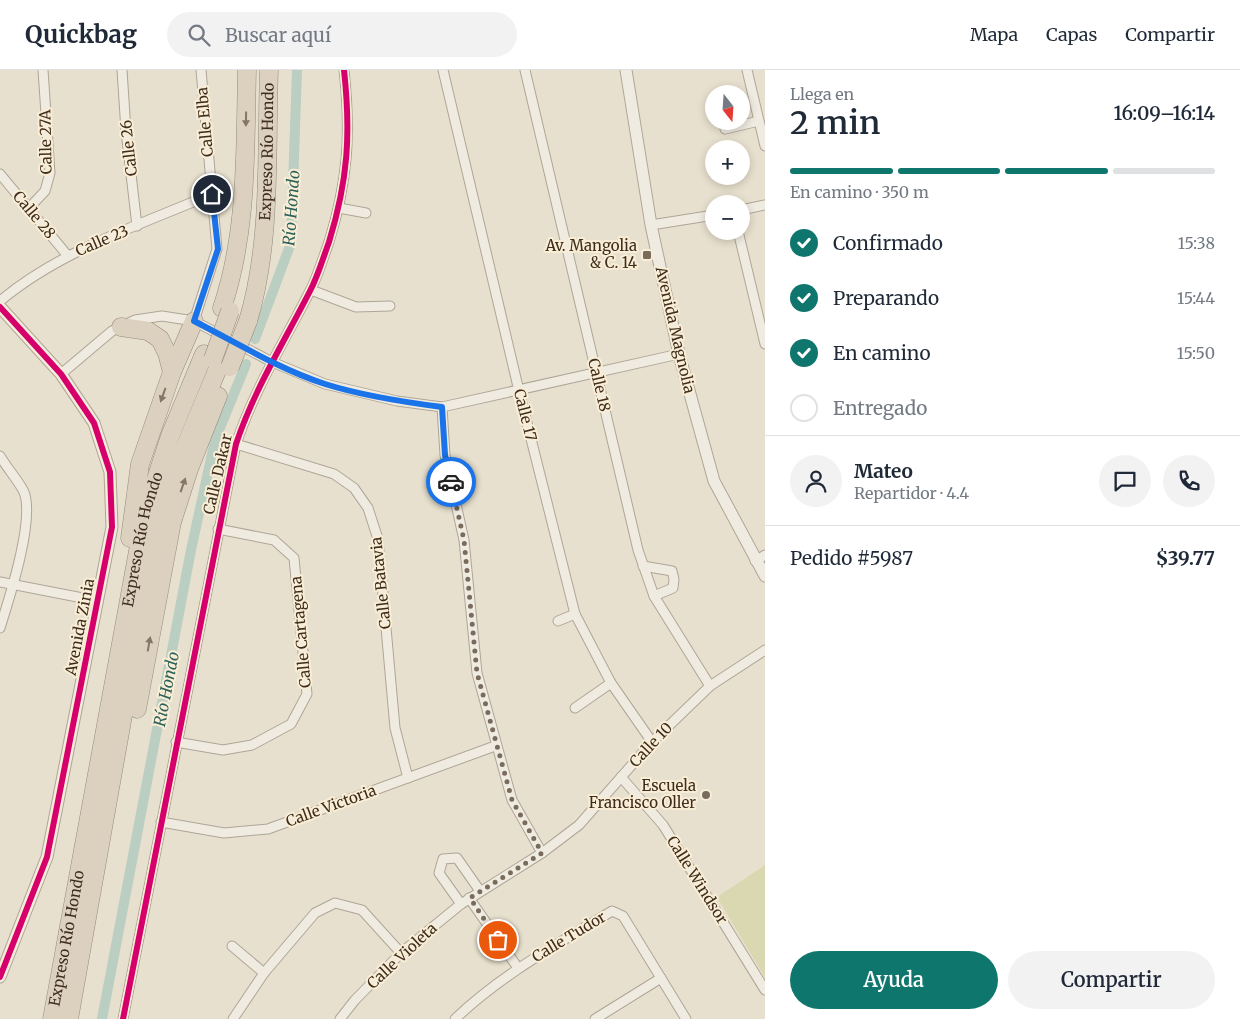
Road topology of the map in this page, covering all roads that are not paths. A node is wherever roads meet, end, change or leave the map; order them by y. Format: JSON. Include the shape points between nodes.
{"nodes":[{"id":1,"x":43,"y":70,"type":"edge"},
{"id":2,"x":122,"y":70,"type":"edge"},
{"id":3,"x":201,"y":70,"type":"edge"},
{"id":4,"x":247,"y":70,"type":"edge"},
{"id":5,"x":269,"y":70,"type":"edge"},
{"id":6,"x":344,"y":70,"type":"edge"},
{"id":7,"x":443,"y":70,"type":"edge"},
{"id":8,"x":525,"y":70,"type":"edge"},
{"id":9,"x":626,"y":70,"type":"edge"},
{"id":10,"x":746,"y":70,"type":"edge"},
{"id":11,"x":759,"y":121,"type":"junction"},
{"id":12,"x":750,"y":123,"type":"edge"},
{"id":13,"x":765,"y":146,"type":"edge"},
{"id":14,"x":0,"y":174,"type":"edge"},
{"id":15,"x":212,"y":194,"type":"junction"},
{"id":16,"x":765,"y":205,"type":"edge"},
{"id":17,"x":29,"y":208,"type":"junction"},
{"id":18,"x":339,"y":208,"type":"junction"},
{"id":19,"x":750,"y":208,"type":"edge"},
{"id":20,"x":366,"y":213,"type":"dead end"},
{"id":21,"x":705,"y":216,"type":"edge"},
{"id":22,"x":651,"y":225,"type":"junction"},
{"id":23,"x":138,"y":226,"type":"junction"},
{"id":24,"x":740,"y":240,"type":"edge"},
{"id":25,"x":68,"y":256,"type":"junction"},
{"id":26,"x":311,"y":290,"type":"junction"},
{"id":27,"x":0,"y":301,"type":"edge"},
{"id":28,"x":390,"y":306,"type":"dead end"},
{"id":29,"x":0,"y":307,"type":"edge"},
{"id":30,"x":234,"y":314,"type":"junction"},
{"id":31,"x":194,"y":321,"type":"junction"},
{"id":32,"x":121,"y":327,"type":"junction"},
{"id":33,"x":765,"y":344,"type":"edge"},
{"id":34,"x":679,"y":354,"type":"junction"},
{"id":35,"x":217,"y":360,"type":"junction"},
{"id":36,"x":272,"y":362,"type":"junction"},
{"id":37,"x":172,"y":372,"type":"junction"},
{"id":38,"x":596,"y":373,"type":"junction"},
{"id":39,"x":61,"y":374,"type":"junction"},
{"id":40,"x":519,"y":391,"type":"junction"},
{"id":41,"x":442,"y":407,"type":"junction"},
{"id":42,"x":236,"y":444,"type":"junction"},
{"id":43,"x":0,"y":456,"type":"edge"},
{"id":44,"x":218,"y":530,"type":"junction"},
{"id":45,"x":760,"y":558,"type":"edge"},
{"id":46,"x":643,"y":566,"type":"junction"},
{"id":47,"x":765,"y":576,"type":"edge"},
{"id":48,"x":0,"y":582,"type":"edge"},
{"id":49,"x":13,"y":585,"type":"junction"},
{"id":50,"x":131,"y":589,"type":"junction"},
{"id":51,"x":654,"y":596,"type":"junction"},
{"id":52,"x":98,"y":601,"type":"junction"},
{"id":53,"x":575,"y":614,"type":"junction"},
{"id":54,"x":558,"y":621,"type":"dead end"},
{"id":55,"x":0,"y":628,"type":"edge"},
{"id":56,"x":765,"y":650,"type":"edge"},
{"id":57,"x":611,"y":683,"type":"junction"},
{"id":58,"x":710,"y":686,"type":"junction"},
{"id":59,"x":574,"y":708,"type":"dead end"},
{"id":60,"x":176,"y":742,"type":"junction"},
{"id":61,"x":652,"y":742,"type":"junction"},
{"id":62,"x":496,"y":746,"type":"junction"},
{"id":63,"x":622,"y":777,"type":"junction"},
{"id":64,"x":408,"y":778,"type":"junction"},
{"id":65,"x":161,"y":822,"type":"junction"},
{"id":66,"x":542,"y":853,"type":"junction"},
{"id":67,"x":480,"y":891,"type":"junction"},
{"id":68,"x":470,"y":898,"type":"junction"},
{"id":69,"x":461,"y":904,"type":"junction"},
{"id":70,"x":232,"y":946,"type":"dead end"},
{"id":71,"x":401,"y":953,"type":"junction"},
{"id":72,"x":518,"y":968,"type":"junction"},
{"id":73,"x":264,"y":973,"type":"junction"},
{"id":74,"x":0,"y":977,"type":"edge"},
{"id":75,"x":661,"y":978,"type":"junction"},
{"id":76,"x":765,"y":990,"type":"edge"},
{"id":77,"x":52,"y":1019,"type":"edge"},
{"id":78,"x":62,"y":1019,"type":"edge"},
{"id":79,"x":69,"y":1019,"type":"edge"},
{"id":80,"x":80,"y":1019,"type":"edge"},
{"id":81,"x":123,"y":1019,"type":"edge"},
{"id":82,"x":232,"y":1019,"type":"edge"},
{"id":83,"x":340,"y":1019,"type":"edge"},
{"id":84,"x":456,"y":1019,"type":"edge"},
{"id":85,"x":595,"y":1019,"type":"edge"},
{"id":86,"x":686,"y":1019,"type":"edge"}],
"edges":[{"from":1,"to":17,"type":"street","name":"Calle 27A","via":[[50,172],[45,191]]},
{"from":2,"to":23,"type":"street","name":"Calle 26"},
{"from":3,"to":15,"type":"street","name":"Calle Elba"},
{"from":4,"to":30,"type":"highway","name":"Expreso Río Hondo","one_way":true,"via":[[245,182],[232,276]]},
{"from":5,"to":30,"type":"highway","name":"Expreso Río Hondo","via":[[264,233],[257,285]]},
{"from":6,"to":18,"type":"street","name":"Calle Dakar","via":[[349,112],[348,161]]},
{"from":7,"to":40,"type":"street","name":"Calle 17"},
{"from":8,"to":38,"type":"street","name":"Calle 18"},
{"from":9,"to":22,"type":"street","name":"Avenida Magnolia"},
{"from":10,"to":11,"type":"street"},
{"from":11,"to":12,"type":"street"},
{"from":11,"to":13,"type":"street"},
{"from":14,"to":17,"type":"street","name":"Calle 28"},
{"from":15,"to":23,"type":"street","name":"Calle 23"},
{"from":15,"to":31,"type":"street","name":"Calle Elba","via":[[218,249]]},
{"from":16,"to":19,"type":"street"},
{"from":17,"to":25,"type":"street","name":"Calle 28"},
{"from":18,"to":20,"type":"street"},
{"from":18,"to":26,"type":"street","name":"Calle Dakar"},
{"from":21,"to":22,"type":"street"},
{"from":22,"to":34,"type":"street","name":"Avenida Magnolia"},
{"from":23,"to":25,"type":"street","name":"Calle 23"},
{"from":24,"to":33,"type":"street"},
{"from":25,"to":27,"type":"street","name":"Calle 23","via":[[23,282]]},
{"from":26,"to":28,"type":"street","via":[[356,307]]},
{"from":26,"to":36,"type":"street","name":"Calle Dakar"},
{"from":29,"to":39,"type":"street","name":"Avenida Zinia"},
{"from":30,"to":35,"type":"highway","name":"Expreso Río Hondo","bridge":true},
{"from":30,"to":35,"type":"highway","name":"Expreso Río Hondo"},
{"from":31,"to":32,"type":"street","via":[[162,316],[135,320]]},
{"from":31,"to":36,"type":"street"},
{"from":31,"to":37,"type":"highway"},
{"from":32,"to":37,"type":"highway","via":[[148,331],[160,339]]},
{"from":32,"to":39,"type":"street"},
{"from":34,"to":38,"type":"street"},
{"from":34,"to":45,"type":"street","name":"Avenida Magnolia","via":[[714,482]]},
{"from":35,"to":50,"type":"highway","name":"Expreso Río Hondo","via":[[170,436],[152,488]]},
{"from":35,"to":78,"type":"highway","via":[[177,443],[148,534]]},
{"from":35,"to":79,"type":"highway","via":[[169,485],[154,541]]},
{"from":80,"to":35,"type":"highway","name":"Expreso Río Hondo","one_way":true,"via":[[172,522]]},
{"from":36,"to":41,"type":"street","via":[[325,384],[397,401]]},
{"from":36,"to":42,"type":"street","name":"Calle Dakar","via":[[247,411]]},
{"from":37,"to":50,"type":"highway","one_way":true,"via":[[140,464],[128,568]]},
{"from":38,"to":40,"type":"street"},
{"from":38,"to":46,"type":"street","name":"Calle 18"},
{"from":39,"to":52,"type":"street","name":"Avenida Zinia","via":[[94,423],[110,472],[112,527]]},
{"from":40,"to":41,"type":"street"},
{"from":40,"to":53,"type":"street","name":"Calle 17"},
{"from":41,"to":62,"type":"street","via":[[445,455],[464,540],[477,673]]},
{"from":42,"to":44,"type":"street","name":"Calle Dakar"},
{"from":42,"to":64,"type":"street","name":"Calle Batavia","via":[[334,474],[354,488],[368,508],[378,539],[395,728]]},
{"from":43,"to":49,"type":"street","via":[[24,493],[26,522]]},
{"from":44,"to":60,"type":"street","name":"Calle Dakar"},
{"from":44,"to":60,"type":"street","name":"Calle Cartagena","via":[[274,540],[294,558],[307,694],[291,724],[252,745],[223,750]]},
{"from":45,"to":47,"type":"street","name":"Avenida Magnolia"},
{"from":46,"to":51,"type":"street","name":"Calle 18"},
{"from":46,"to":51,"type":"street","via":[[672,571],[673,588]]},
{"from":48,"to":49,"type":"street"},
{"from":49,"to":52,"type":"street"},
{"from":49,"to":55,"type":"street"},
{"from":50,"to":77,"type":"highway","name":"Expreso Río Hondo"},
{"from":51,"to":58,"type":"street","name":"Calle 18"},
{"from":52,"to":74,"type":"street","name":"Avenida Zinia","via":[[47,857]]},
{"from":53,"to":54,"type":"street"},
{"from":53,"to":57,"type":"street","name":"Calle 17"},
{"from":56,"to":58,"type":"street","name":"Calle 10"},
{"from":57,"to":59,"type":"street"},
{"from":57,"to":61,"type":"street","name":"Calle 17"},
{"from":58,"to":61,"type":"street","name":"Calle 10"},
{"from":60,"to":65,"type":"street","name":"Calle Dakar"},
{"from":61,"to":63,"type":"street","name":"Calle 10"},
{"from":62,"to":64,"type":"street","name":"Calle Victoria"},
{"from":62,"to":66,"type":"street","via":[[512,800]]},
{"from":63,"to":66,"type":"street","name":"Calle 10","via":[[579,825]]},
{"from":63,"to":76,"type":"street","name":"Calle Windsor","via":[[663,825]]},
{"from":64,"to":65,"type":"street","name":"Calle Victoria","via":[[268,829],[224,833]]},
{"from":65,"to":81,"type":"street","name":"Calle Dakar"},
{"from":66,"to":67,"type":"street","name":"Calle 10"},
{"from":67,"to":68,"type":"street","name":"Calle 10"},
{"from":67,"to":69,"type":"street","via":[[457,858],[442,859],[439,873]]},
{"from":68,"to":69,"type":"street","name":"Calle Violeta"},
{"from":68,"to":72,"type":"street"},
{"from":69,"to":71,"type":"street","name":"Calle Violeta"},
{"from":70,"to":73,"type":"street"},
{"from":71,"to":73,"type":"street","via":[[362,910],[336,903],[315,913]]},
{"from":71,"to":83,"type":"street","name":"Calle Violeta"},
{"from":72,"to":75,"type":"street","name":"Calle Tudor","via":[[612,911],[623,916]]},
{"from":72,"to":84,"type":"street","name":"Calle Tudor"},
{"from":73,"to":82,"type":"street"},
{"from":75,"to":85,"type":"street"},
{"from":75,"to":86,"type":"street"}]}
